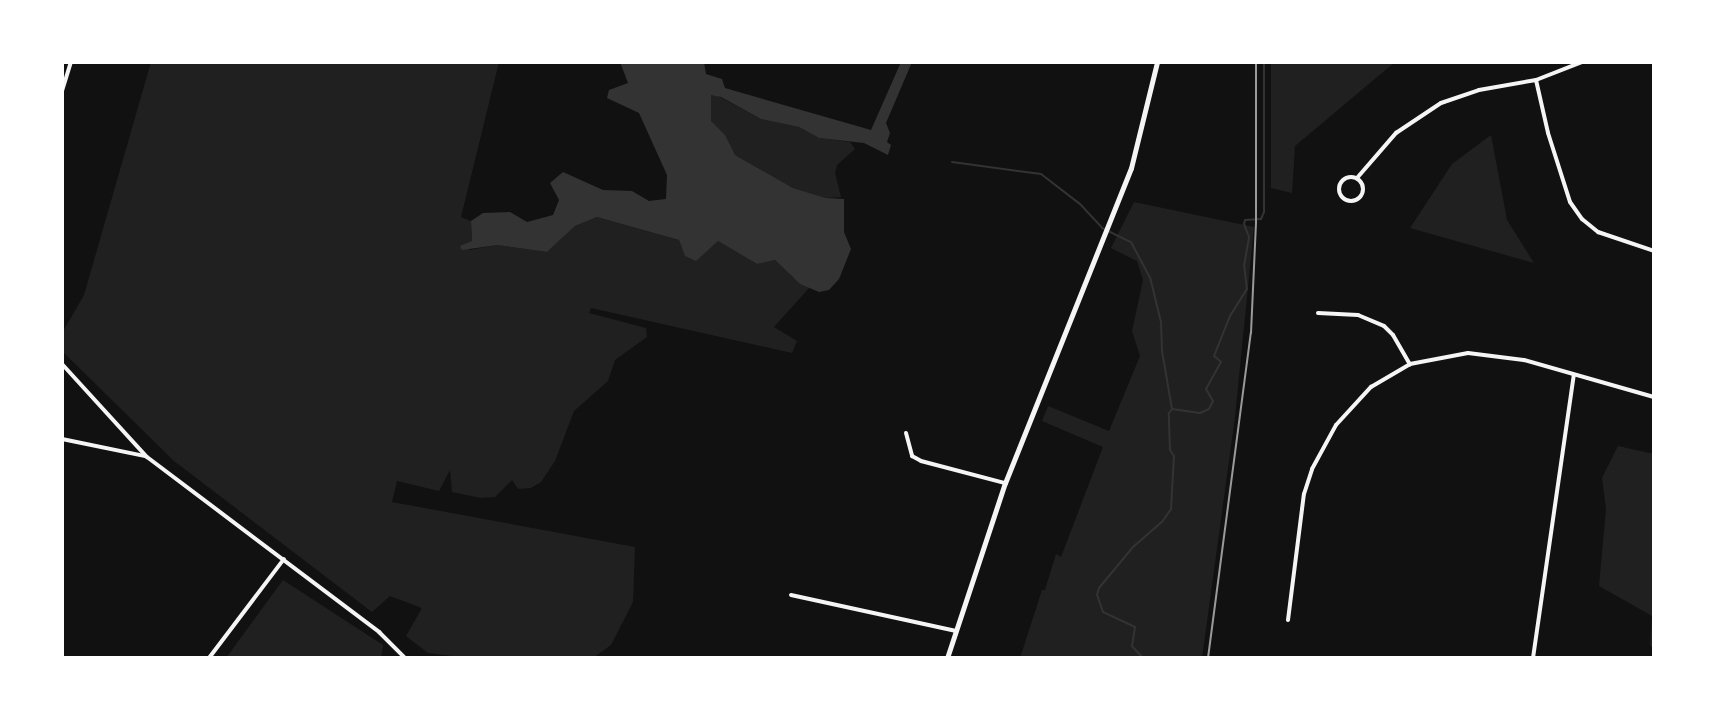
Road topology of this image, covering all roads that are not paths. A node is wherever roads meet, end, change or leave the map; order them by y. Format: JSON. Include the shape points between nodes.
{"nodes":[{"id":1,"x":71,"y":62,"type":"edge"},
{"id":2,"x":1157,"y":62,"type":"edge"},
{"id":3,"x":1582,"y":62,"type":"edge"},
{"id":4,"x":1536,"y":80,"type":"junction"},
{"id":5,"x":62,"y":91,"type":"edge"},
{"id":6,"x":1357,"y":178,"type":"junction"},
{"id":7,"x":1654,"y":251,"type":"edge"},
{"id":8,"x":1318,"y":313,"type":"dead end"},
{"id":9,"x":62,"y":364,"type":"edge"},
{"id":10,"x":1410,"y":364,"type":"junction"},
{"id":11,"x":1574,"y":375,"type":"junction"},
{"id":12,"x":1654,"y":397,"type":"edge"},
{"id":13,"x":906,"y":433,"type":"dead end"},
{"id":14,"x":62,"y":439,"type":"edge"},
{"id":15,"x":147,"y":457,"type":"junction"},
{"id":16,"x":1005,"y":483,"type":"junction"},
{"id":17,"x":284,"y":559,"type":"junction"},
{"id":18,"x":791,"y":595,"type":"dead end"},
{"id":19,"x":1288,"y":620,"type":"dead end"},
{"id":20,"x":956,"y":631,"type":"junction"},
{"id":21,"x":209,"y":658,"type":"edge"},
{"id":22,"x":405,"y":658,"type":"edge"},
{"id":23,"x":947,"y":658,"type":"edge"},
{"id":24,"x":1400,"y":658,"type":"edge"},
{"id":25,"x":1410,"y":658,"type":"edge"},
{"id":26,"x":1533,"y":658,"type":"edge"}],
"edges":[{"from":1,"to":5,"type":"street"},
{"from":2,"to":16,"type":"main road","via":[[1134,157],[1106,236]]},
{"from":3,"to":4,"type":"street"},
{"from":4,"to":6,"type":"street","via":[[1441,103],[1396,133]]},
{"from":4,"to":7,"type":"street","via":[[1560,176],[1576,211],[1598,232]]},
{"from":6,"to":6,"type":"street","via":[[1341,181],[1345,199],[1357,200],[1362,194]]},
{"from":8,"to":10,"type":"street","via":[[1338,311],[1384,326]]},
{"from":9,"to":15,"type":"street"},
{"from":10,"to":11,"type":"street","via":[[1447,354],[1493,354]]},
{"from":10,"to":19,"type":"street","via":[[1354,402],[1321,447],[1304,494]]},
{"from":11,"to":12,"type":"street"},
{"from":11,"to":26,"type":"street"},
{"from":13,"to":16,"type":"street","via":[[912,456],[921,461]]},
{"from":14,"to":15,"type":"street"},
{"from":15,"to":17,"type":"street"},
{"from":16,"to":20,"type":"main road"},
{"from":17,"to":21,"type":"street"},
{"from":17,"to":22,"type":"street"},
{"from":18,"to":20,"type":"street"},
{"from":20,"to":23,"type":"main road"},
{"from":24,"to":25,"type":"street"}]}
